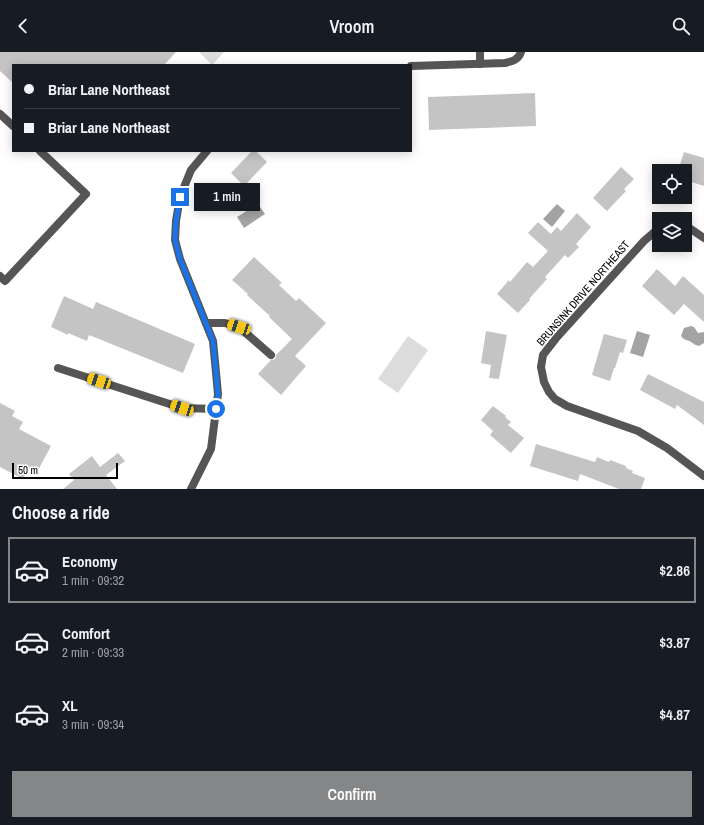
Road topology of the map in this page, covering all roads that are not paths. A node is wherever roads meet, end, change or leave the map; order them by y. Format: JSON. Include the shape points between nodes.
{"nodes":[{"id":1,"x":480,"y":52,"type":"edge"},
{"id":2,"x":521,"y":52,"type":"edge"},
{"id":3,"x":480,"y":64,"type":"junction"},
{"id":4,"x":412,"y":66,"type":"edge"},
{"id":5,"x":0,"y":114,"type":"edge"},
{"id":6,"x":12,"y":125,"type":"edge"},
{"id":7,"x":41,"y":152,"type":"edge"},
{"id":8,"x":206,"y":152,"type":"edge"},
{"id":9,"x":692,"y":230,"type":"edge"},
{"id":10,"x":652,"y":234,"type":"edge"},
{"id":11,"x":704,"y":238,"type":"edge"},
{"id":12,"x":0,"y":276,"type":"edge"},
{"id":13,"x":206,"y":323,"type":"junction"},
{"id":14,"x":271,"y":355,"type":"dead end"},
{"id":15,"x":58,"y":368,"type":"dead end"},
{"id":16,"x":216,"y":409,"type":"junction"},
{"id":17,"x":704,"y":476,"type":"edge"},
{"id":18,"x":191,"y":489,"type":"edge"}],
"edges":[{"from":1,"to":3,"type":"street"},
{"from":2,"to":3,"type":"street","via":[[515,61]]},
{"from":3,"to":4,"type":"street"},
{"from":5,"to":6,"type":"street"},
{"from":7,"to":12,"type":"street","via":[[86,194],[5,281]]},
{"from":8,"to":13,"type":"street","via":[[191,170],[180,197],[175,240]]},
{"from":9,"to":11,"type":"street"},
{"from":10,"to":17,"type":"street","name":"BRUNSINK DRIVE NORTHEAST","via":[[543,355],[541,366],[544,382],[555,399],[567,406],[638,431],[667,448]]},
{"from":13,"to":14,"type":"street","via":[[225,323],[239,327]]},
{"from":13,"to":16,"type":"street","via":[[213,341],[218,394]]},
{"from":15,"to":16,"type":"street","via":[[182,408]]},
{"from":16,"to":18,"type":"street","via":[[211,448]]}]}
